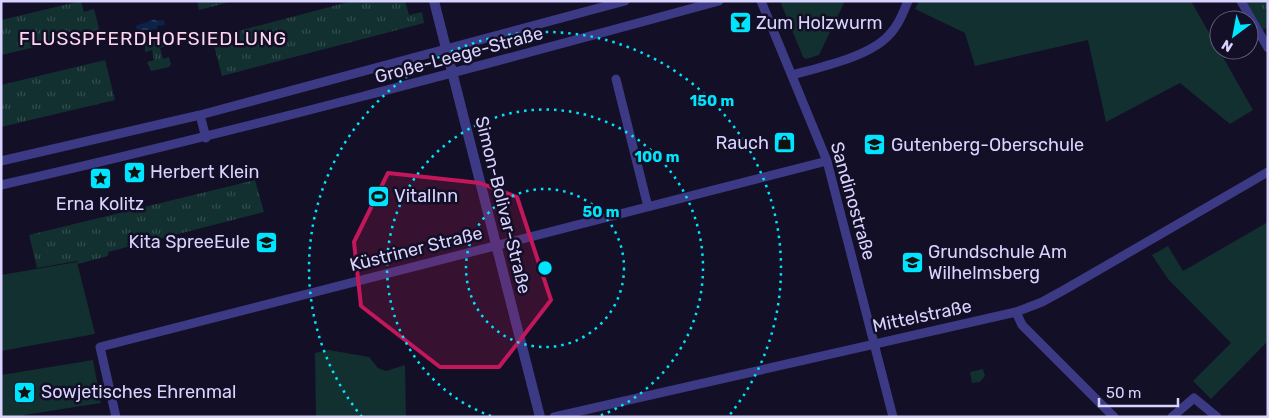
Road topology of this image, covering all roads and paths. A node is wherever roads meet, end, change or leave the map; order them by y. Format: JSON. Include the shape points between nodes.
{"nodes":[{"id":1,"x":434,"y":1,"type":"edge"},
{"id":2,"x":625,"y":1,"type":"edge"},
{"id":3,"x":719,"y":1,"type":"edge"},
{"id":4,"x":761,"y":1,"type":"edge"},
{"id":5,"x":908,"y":1,"type":"edge"},
{"id":6,"x":1241,"y":1,"type":"edge"},
{"id":7,"x":1268,"y":48,"type":"edge"},
{"id":8,"x":447,"y":49,"type":"junction"},
{"id":9,"x":453,"y":74,"type":"junction"},
{"id":10,"x":792,"y":75,"type":"junction"},
{"id":11,"x":616,"y":79,"type":"dead end"},
{"id":12,"x":200,"y":115,"type":"junction"},
{"id":13,"x":206,"y":138,"type":"junction"},
{"id":14,"x":1,"y":161,"type":"edge"},
{"id":15,"x":827,"y":161,"type":"junction"},
{"id":16,"x":1268,"y":172,"type":"edge"},
{"id":17,"x":1,"y":185,"type":"edge"},
{"id":18,"x":648,"y":207,"type":"junction"},
{"id":19,"x":496,"y":246,"type":"junction"},
{"id":20,"x":1016,"y":312,"type":"junction"},
{"id":21,"x":874,"y":343,"type":"junction"},
{"id":22,"x":116,"y":417,"type":"edge"},
{"id":23,"x":540,"y":417,"type":"edge"},
{"id":24,"x":554,"y":417,"type":"edge"},
{"id":25,"x":893,"y":417,"type":"edge"},
{"id":26,"x":1114,"y":417,"type":"edge"},
{"id":27,"x":1172,"y":417,"type":"edge"},
{"id":28,"x":1217,"y":417,"type":"edge"}],
"edges":[{"from":1,"to":8,"type":"street","name":"Simon-Bolivar-Straße"},
{"from":2,"to":8,"type":"street","name":"Große-Leege-Straße"},
{"from":3,"to":9,"type":"street","name":"Große-Leege-Straße"},
{"from":4,"to":10,"type":"street","name":"Sandinostraße"},
{"from":5,"to":10,"type":"street","via":[[890,35],[878,46]]},
{"from":6,"to":7,"type":"street"},
{"from":8,"to":9,"type":"street","name":"Simon-Bolivar-Straße"},
{"from":8,"to":12,"type":"street","name":"Große-Leege-Straße"},
{"from":9,"to":13,"type":"street","name":"Große-Leege-Straße"},
{"from":9,"to":19,"type":"street","name":"Simon-Bolivar-Straße"},
{"from":10,"to":15,"type":"street","name":"Sandinostraße"},
{"from":11,"to":18,"type":"street"},
{"from":12,"to":13,"type":"street"},
{"from":12,"to":14,"type":"street","name":"Große-Leege-Straße"},
{"from":13,"to":17,"type":"street","name":"Große-Leege-Straße"},
{"from":15,"to":18,"type":"street","name":"Küstriner Straße"},
{"from":15,"to":21,"type":"street","name":"Sandinostraße"},
{"from":16,"to":20,"type":"street","name":"Mittelstraße","via":[[1064,290]]},
{"from":18,"to":19,"type":"street","name":"Küstriner Straße"},
{"from":19,"to":22,"type":"street","name":"Küstriner Straße","via":[[100,347]]},
{"from":19,"to":23,"type":"street","name":"Simon-Bolivar-Straße"},
{"from":20,"to":21,"type":"street","name":"Mittelstraße"},
{"from":20,"to":26,"type":"street","via":[[1022,325]]},
{"from":21,"to":24,"type":"street","name":"Mittelstraße"},
{"from":21,"to":25,"type":"street","name":"Sandinostraße"},
{"from":27,"to":28,"type":"street","via":[[1194,398]]}]}
